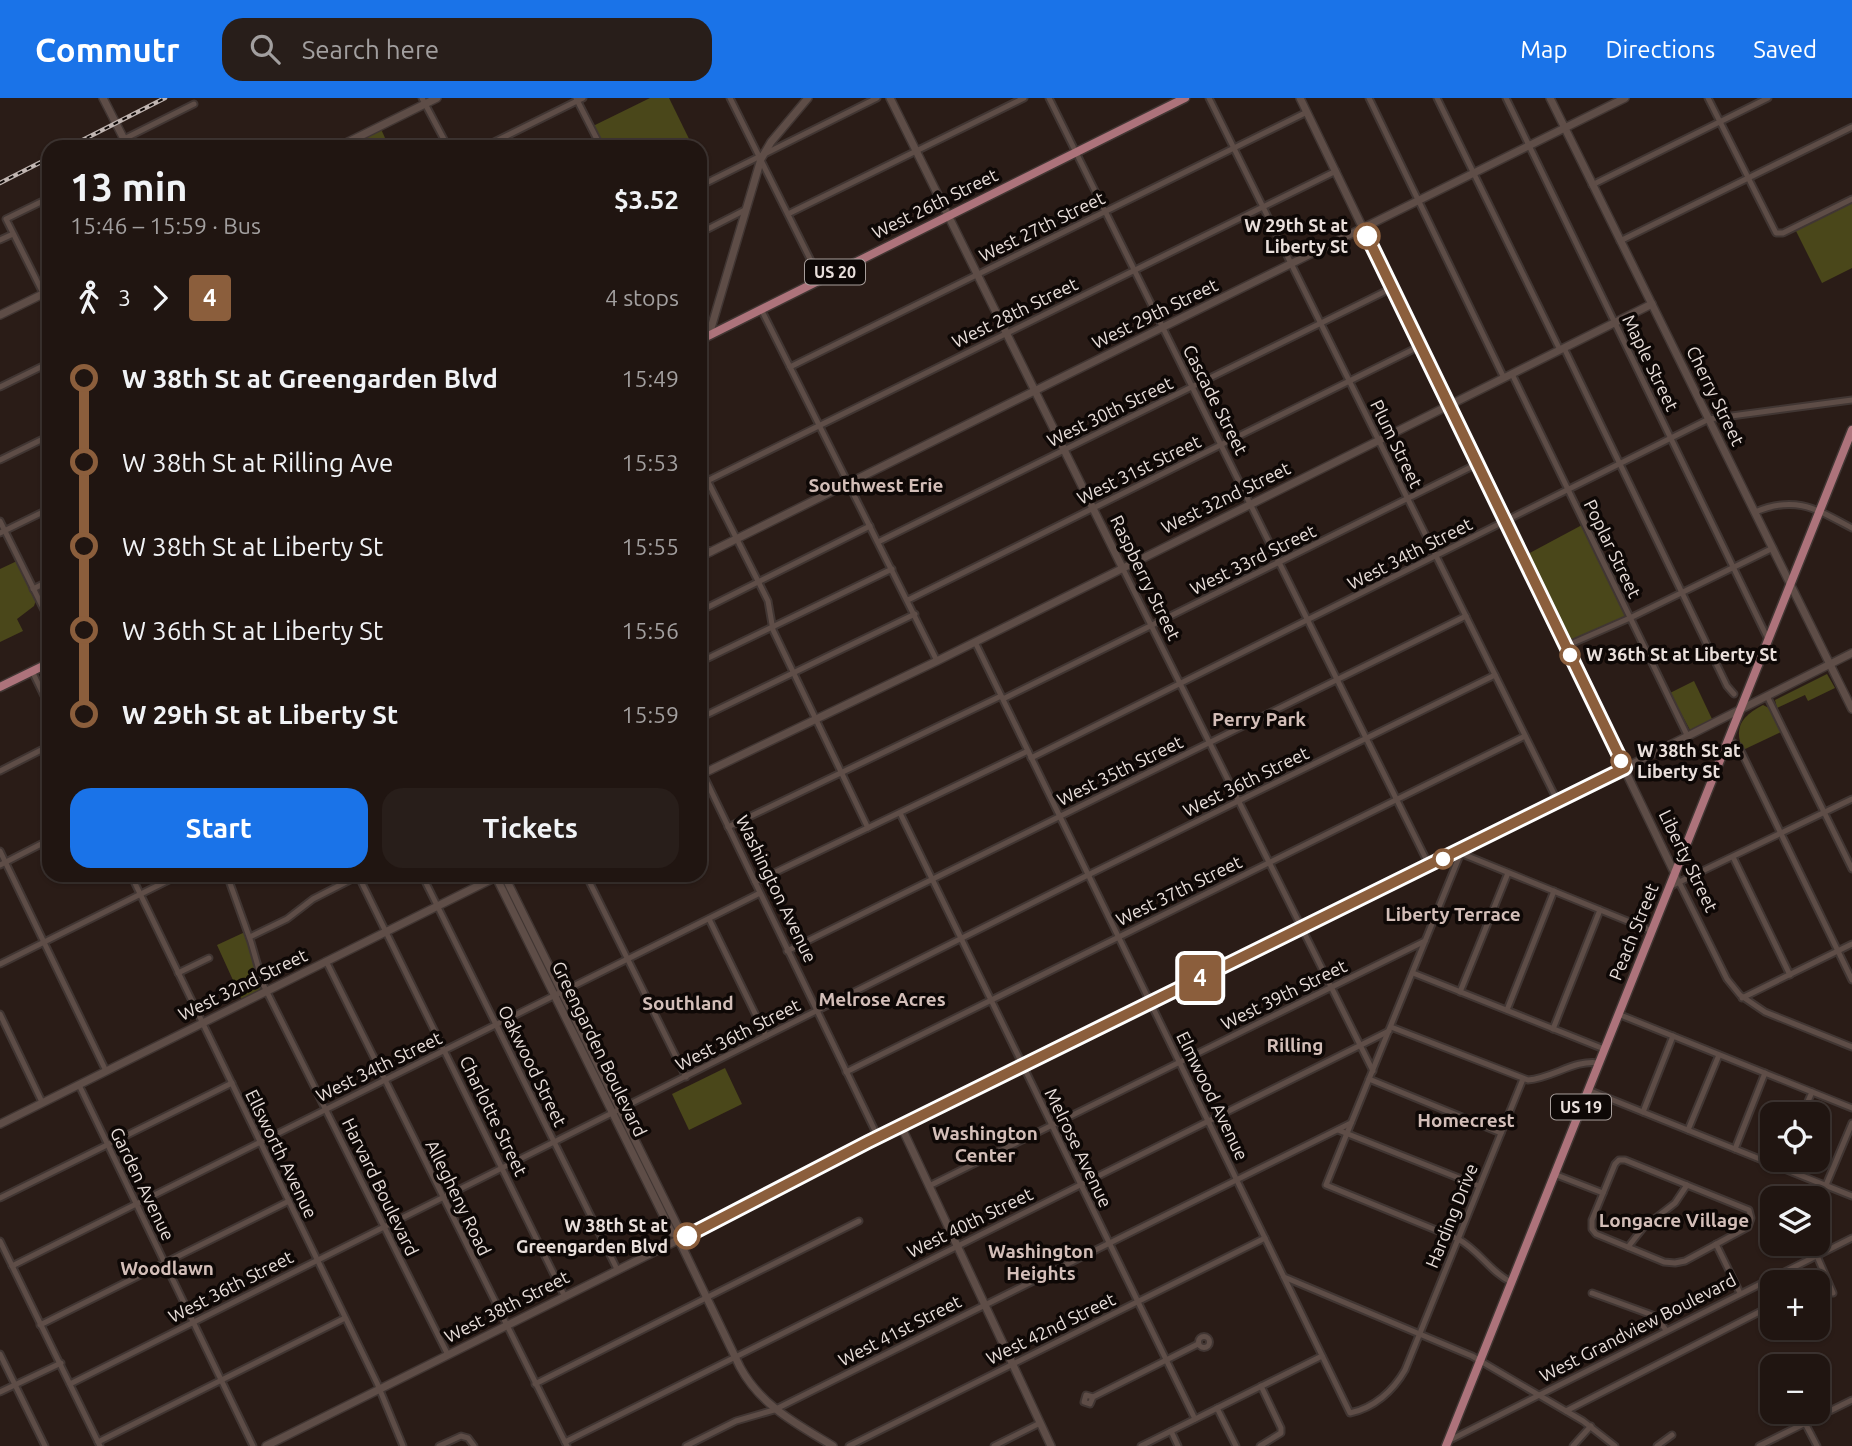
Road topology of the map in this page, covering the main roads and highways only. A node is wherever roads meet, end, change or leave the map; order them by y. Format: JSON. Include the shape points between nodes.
{"nodes":[{"id":1,"x":1185,"y":98,"type":"edge"},
{"id":2,"x":707,"y":336,"type":"edge"},
{"id":3,"x":1852,"y":430,"type":"edge"},
{"id":4,"x":42,"y":666,"type":"edge"},
{"id":5,"x":0,"y":687,"type":"edge"},
{"id":6,"x":1447,"y":1444,"type":"edge"}],
"edges":[{"from":1,"to":2,"type":"main road","name":"West 26th Street","number":"US 20"},
{"from":3,"to":6,"type":"main road","name":"Peach Street","number":"US 19"},
{"from":4,"to":5,"type":"main road"}]}
